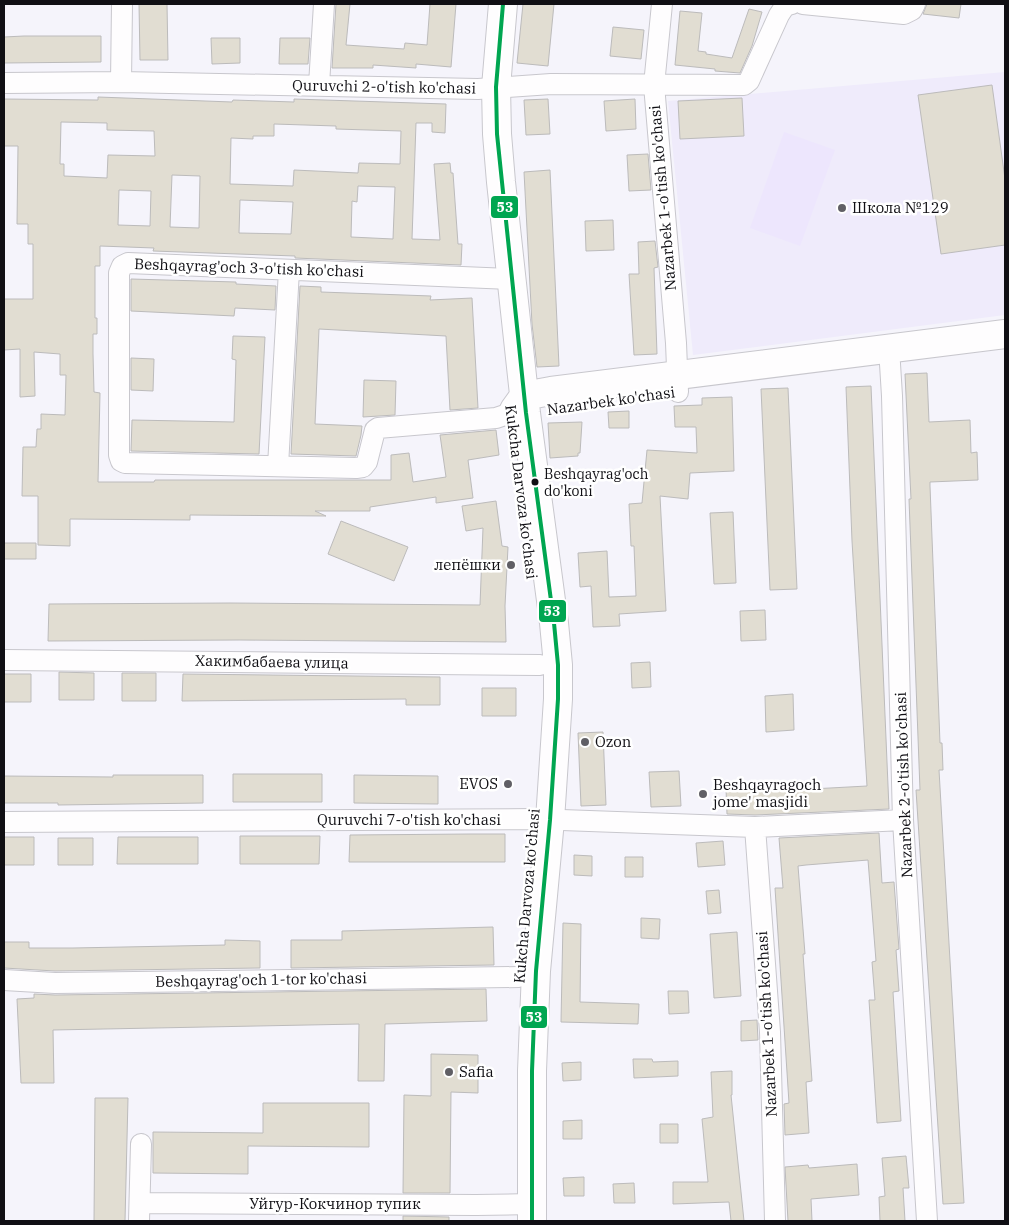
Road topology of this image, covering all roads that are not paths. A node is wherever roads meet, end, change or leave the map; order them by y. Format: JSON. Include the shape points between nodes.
{"nodes":[{"id":1,"x":122,"y":4,"type":"edge"},
{"id":2,"x":324,"y":4,"type":"edge"},
{"id":3,"x":485,"y":4,"type":"edge"},
{"id":4,"x":503,"y":4,"type":"edge"},
{"id":5,"x":662,"y":4,"type":"edge"},
{"id":6,"x":803,"y":4,"type":"edge"},
{"id":7,"x":915,"y":4,"type":"edge"},
{"id":8,"x":786,"y":9,"type":"edge"},
{"id":9,"x":122,"y":82,"type":"junction"},
{"id":10,"x":4,"y":83,"type":"edge"},
{"id":11,"x":320,"y":85,"type":"junction"},
{"id":12,"x":654,"y":85,"type":"junction"},
{"id":13,"x":487,"y":88,"type":"junction"},
{"id":14,"x":289,"y":270,"type":"junction"},
{"id":15,"x":503,"y":279,"type":"junction"},
{"id":16,"x":1005,"y":334,"type":"edge"},
{"id":17,"x":1005,"y":349,"type":"edge"},
{"id":18,"x":890,"y":356,"type":"junction"},
{"id":19,"x":677,"y":383,"type":"junction"},
{"id":20,"x":521,"y":407,"type":"junction"},
{"id":21,"x":278,"y":466,"type":"junction"},
{"id":22,"x":4,"y":660,"type":"edge"},
{"id":23,"x":540,"y":665,"type":"junction"},
{"id":24,"x":542,"y":819,"type":"junction"},
{"id":25,"x":903,"y":820,"type":"junction"},
{"id":26,"x":4,"y":822,"type":"edge"},
{"id":27,"x":755,"y":827,"type":"junction"},
{"id":28,"x":519,"y":977,"type":"junction"},
{"id":29,"x":4,"y":980,"type":"edge"},
{"id":30,"x":141,"y":1144,"type":"dead end"},
{"id":31,"x":139,"y":1212,"type":"edge"},
{"id":32,"x":523,"y":1213,"type":"edge"},
{"id":33,"x":775,"y":1221,"type":"edge"},
{"id":34,"x":927,"y":1221,"type":"edge"}],
"edges":[{"from":1,"to":9,"type":"street"},
{"from":2,"to":11,"type":"street"},
{"from":3,"to":13,"type":"main road","name":"Kukcha Darvoza ko'chasi"},
{"from":4,"to":13,"type":"main road","name":"Kukcha Darvoza ko'chasi"},
{"from":5,"to":12,"type":"street","name":"Nazarbek 1-o'tish ko'chasi"},
{"from":6,"to":7,"type":"street","via":[[904,14]]},
{"from":8,"to":12,"type":"street","name":"Quruvchi 2-o'tish ko'chasi","via":[[744,85]]},
{"from":9,"to":10,"type":"street","name":"Quruvchi 2-o'tish ko'chasi"},
{"from":9,"to":11,"type":"street","name":"Quruvchi 2-o'tish ko'chasi"},
{"from":11,"to":13,"type":"street","name":"Quruvchi 2-o'tish ko'chasi"},
{"from":12,"to":13,"type":"street","name":"Quruvchi 2-o'tish ko'chasi","via":[[551,84]]},
{"from":12,"to":19,"type":"street","name":"Nazarbek 1-o'tish ko'chasi"},
{"from":13,"to":15,"type":"main road","name":"Kukcha Darvoza ko'chasi","via":[[497,134]]},
{"from":14,"to":15,"type":"street","name":"Beshqayrag'och 3-o'tish ko'chasi"},
{"from":14,"to":21,"type":"street"},
{"from":14,"to":21,"type":"street","name":"Beshqayrag'och 3-o'tish ko'chasi","via":[[128,263],[119,273],[121,461]]},
{"from":15,"to":20,"type":"main road","name":"Kukcha Darvoza ko'chasi"},
{"from":16,"to":18,"type":"main road","name":"Nazarbek ko'chasi"},
{"from":17,"to":18,"type":"main road","name":"Nazarbek ko'chasi"},
{"from":18,"to":19,"type":"main road","name":"Nazarbek ko'chasi"},
{"from":18,"to":25,"type":"street","name":"Nazarbek 2-o'tish ko'chasi"},
{"from":19,"to":20,"type":"main road","name":"Nazarbek ko'chasi","via":[[593,402]]},
{"from":20,"to":21,"type":"street","name":"Beshqayrag'och 3-o'tish ko'chasi","via":[[496,418],[378,428],[363,466]]},
{"from":20,"to":23,"type":"main road","name":"Kukcha Darvoza ko'chasi"},
{"from":20,"to":24,"type":"main road","name":"Kukcha Darvoza ko'chasi","via":[[558,665],[558,699]]},
{"from":22,"to":23,"type":"street","name":"Хакимбабаева улица"},
{"from":23,"to":24,"type":"main road","name":"Kukcha Darvoza ko'chasi"},
{"from":24,"to":26,"type":"street","name":"Quruvchi 7-o'tish ko'chasi"},
{"from":24,"to":27,"type":"street","name":"Quruvchi 7-o'tish ko'chasi"},
{"from":24,"to":28,"type":"main road","name":"Kukcha Darvoza ko'chasi"},
{"from":24,"to":32,"type":"main road","name":"Kukcha Darvoza ko'chasi"},
{"from":25,"to":27,"type":"street","name":"Quruvchi 7-o'tish ko'chasi"},
{"from":25,"to":34,"type":"street","name":"Nazarbek 2-o'tish ko'chasi"},
{"from":27,"to":33,"type":"street","name":"Nazarbek 1-o'tish ko'chasi","via":[[770,1032]]},
{"from":28,"to":29,"type":"street","name":"Beshqayrag'och 1-tor ko'chasi","via":[[55,983]]},
{"from":28,"to":32,"type":"main road","name":"Kukcha Darvoza ko'chasi","via":[[516,1055]]},
{"from":30,"to":31,"type":"street"},
{"from":31,"to":32,"type":"street","name":"Уйгур-Кокчинор тупик"}]}
